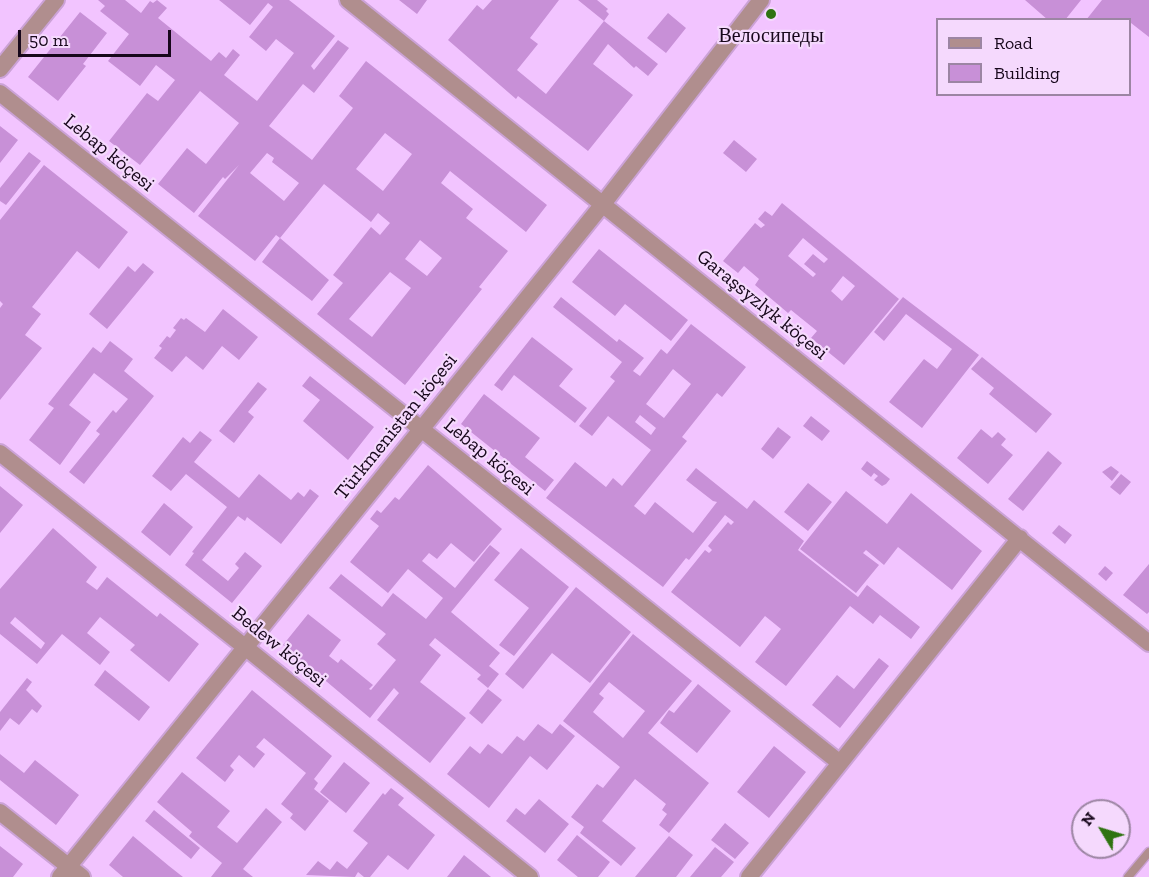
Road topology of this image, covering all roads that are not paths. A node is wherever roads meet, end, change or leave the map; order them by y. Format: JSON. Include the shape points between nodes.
{"nodes":[{"id":1,"x":56,"y":0,"type":"edge"},
{"id":2,"x":348,"y":0,"type":"edge"},
{"id":3,"x":761,"y":0,"type":"edge"},
{"id":4,"x":0,"y":69,"type":"edge"},
{"id":5,"x":0,"y":93,"type":"edge"},
{"id":6,"x":603,"y":204,"type":"junction"},
{"id":7,"x":421,"y":429,"type":"junction"},
{"id":8,"x":0,"y":453,"type":"edge"},
{"id":9,"x":1020,"y":538,"type":"junction"},
{"id":10,"x":1149,"y":643,"type":"edge"},
{"id":11,"x":245,"y":647,"type":"junction"},
{"id":12,"x":840,"y":763,"type":"junction"},
{"id":13,"x":0,"y":812,"type":"edge"},
{"id":14,"x":1149,"y":852,"type":"edge"},
{"id":15,"x":70,"y":874,"type":"edge"},
{"id":16,"x":530,"y":877,"type":"edge"},
{"id":17,"x":749,"y":877,"type":"edge"},
{"id":18,"x":1128,"y":877,"type":"edge"}],
"edges":[{"from":1,"to":4,"type":"street"},
{"from":2,"to":6,"type":"street","name":"Garaşsyzlyk köçesi"},
{"from":3,"to":6,"type":"street","name":"Türkmenistan köçesi"},
{"from":5,"to":7,"type":"street","name":"Lebap köçesi"},
{"from":6,"to":7,"type":"street","name":"Türkmenistan köçesi"},
{"from":6,"to":9,"type":"street","name":"Garaşsyzlyk köçesi"},
{"from":7,"to":11,"type":"street","name":"Türkmenistan köçesi"},
{"from":7,"to":12,"type":"street","name":"Lebap köçesi"},
{"from":8,"to":11,"type":"street","name":"Bedew köçesi"},
{"from":9,"to":10,"type":"street","name":"Garaşsyzlyk köçesi"},
{"from":9,"to":12,"type":"street"},
{"from":11,"to":15,"type":"street","name":"Türkmenistan köçesi"},
{"from":11,"to":16,"type":"street","name":"Bedew köçesi"},
{"from":12,"to":17,"type":"street"},
{"from":13,"to":15,"type":"street"},
{"from":14,"to":18,"type":"lane"}]}
